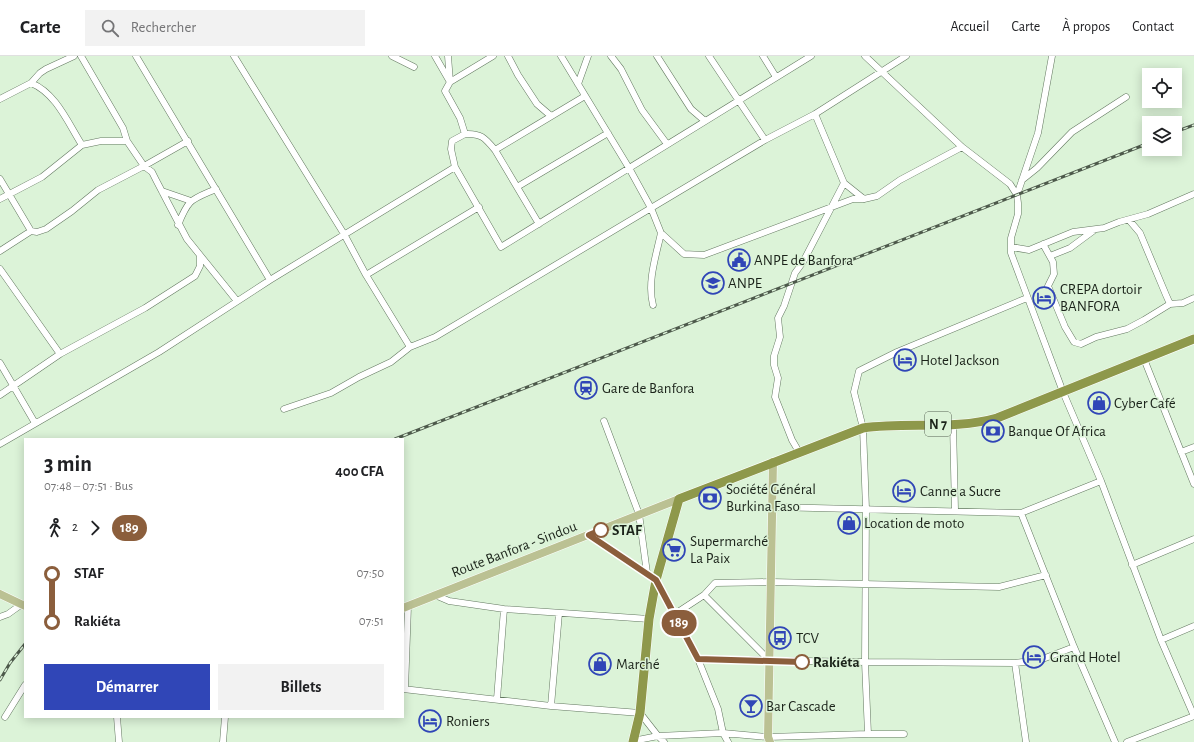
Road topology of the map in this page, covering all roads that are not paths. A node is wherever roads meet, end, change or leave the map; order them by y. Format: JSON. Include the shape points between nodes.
{"nodes":[{"id":1,"x":74,"y":56,"type":"edge"},
{"id":2,"x":81,"y":56,"type":"edge"},
{"id":3,"x":136,"y":56,"type":"edge"},
{"id":4,"x":234,"y":56,"type":"edge"},
{"id":5,"x":392,"y":56,"type":"edge"},
{"id":6,"x":435,"y":56,"type":"edge"},
{"id":7,"x":448,"y":56,"type":"edge"},
{"id":8,"x":494,"y":56,"type":"edge"},
{"id":9,"x":508,"y":56,"type":"edge"},
{"id":10,"x":561,"y":56,"type":"edge"},
{"id":11,"x":588,"y":56,"type":"edge"},
{"id":12,"x":611,"y":56,"type":"edge"},
{"id":13,"x":657,"y":56,"type":"edge"},
{"id":14,"x":710,"y":56,"type":"edge"},
{"id":15,"x":763,"y":56,"type":"edge"},
{"id":16,"x":810,"y":56,"type":"edge"},
{"id":17,"x":865,"y":56,"type":"edge"},
{"id":18,"x":906,"y":56,"type":"edge"},
{"id":19,"x":1052,"y":56,"type":"edge"},
{"id":20,"x":414,"y":67,"type":"dead end"},
{"id":21,"x":882,"y":71,"type":"junction"},
{"id":22,"x":776,"y":77,"type":"junction"},
{"id":23,"x":450,"y":82,"type":"junction"},
{"id":24,"x":31,"y":83,"type":"junction"},
{"id":25,"x":578,"y":84,"type":"junction"},
{"id":26,"x":585,"y":96,"type":"junction"},
{"id":27,"x":1126,"y":97,"type":"dead end"},
{"id":28,"x":0,"y":99,"type":"edge"},
{"id":29,"x":738,"y":100,"type":"junction"},
{"id":30,"x":815,"y":114,"type":"junction"},
{"id":31,"x":551,"y":116,"type":"junction"},
{"id":32,"x":705,"y":121,"type":"junction"},
{"id":33,"x":608,"y":133,"type":"junction"},
{"id":34,"x":465,"y":134,"type":"junction"},
{"id":35,"x":764,"y":140,"type":"junction"},
{"id":36,"x":128,"y":141,"type":"junction"},
{"id":37,"x":188,"y":141,"type":"junction"},
{"id":38,"x":667,"y":144,"type":"junction"},
{"id":39,"x":82,"y":145,"type":"junction"},
{"id":40,"x":962,"y":147,"type":"junction"},
{"id":41,"x":495,"y":150,"type":"junction"},
{"id":42,"x":144,"y":166,"type":"junction"},
{"id":43,"x":455,"y":167,"type":"junction"},
{"id":44,"x":628,"y":168,"type":"junction"},
{"id":45,"x":0,"y":179,"type":"edge"},
{"id":46,"x":1022,"y":180,"type":"junction"},
{"id":47,"x":844,"y":183,"type":"junction"},
{"id":48,"x":517,"y":187,"type":"junction"},
{"id":49,"x":216,"y":189,"type":"junction"},
{"id":50,"x":162,"y":191,"type":"junction"},
{"id":51,"x":9,"y":194,"type":"junction"},
{"id":52,"x":1194,"y":194,"type":"edge"},
{"id":53,"x":1017,"y":195,"type":"junction"},
{"id":54,"x":0,"y":199,"type":"edge"},
{"id":55,"x":864,"y":199,"type":"junction"},
{"id":56,"x":191,"y":201,"type":"junction"},
{"id":57,"x":833,"y":206,"type":"junction"},
{"id":58,"x":479,"y":207,"type":"junction"},
{"id":59,"x":651,"y":208,"type":"junction"},
{"id":60,"x":1129,"y":220,"type":"junction"},
{"id":61,"x":539,"y":224,"type":"junction"},
{"id":62,"x":178,"y":225,"type":"junction"},
{"id":63,"x":1094,"y":230,"type":"junction"},
{"id":64,"x":31,"y":231,"type":"junction"},
{"id":65,"x":661,"y":233,"type":"junction"},
{"id":66,"x":344,"y":234,"type":"junction"},
{"id":67,"x":1043,"y":244,"type":"junction"},
{"id":68,"x":1011,"y":247,"type":"junction"},
{"id":69,"x":0,"y":251,"type":"edge"},
{"id":70,"x":200,"y":256,"type":"junction"},
{"id":71,"x":1050,"y":256,"type":"junction"},
{"id":72,"x":0,"y":269,"type":"edge"},
{"id":73,"x":366,"y":275,"type":"junction"},
{"id":74,"x":270,"y":280,"type":"junction"},
{"id":75,"x":1027,"y":298,"type":"junction"},
{"id":76,"x":1194,"y":298,"type":"edge"},
{"id":77,"x":237,"y":301,"type":"junction"},
{"id":78,"x":1170,"y":304,"type":"junction"},
{"id":79,"x":653,"y":306,"type":"dead end"},
{"id":80,"x":1194,"y":339,"type":"edge"},
{"id":81,"x":410,"y":347,"type":"junction"},
{"id":82,"x":60,"y":354,"type":"junction"},
{"id":83,"x":1144,"y":359,"type":"junction"},
{"id":84,"x":0,"y":363,"type":"edge"},
{"id":85,"x":13,"y":387,"type":"junction"},
{"id":86,"x":1063,"y":392,"type":"junction"},
{"id":87,"x":0,"y":395,"type":"edge"},
{"id":88,"x":284,"y":409,"type":"dead end"},
{"id":89,"x":604,"y":422,"type":"dead end"},
{"id":90,"x":35,"y":423,"type":"junction"},
{"id":91,"x":953,"y":424,"type":"junction"},
{"id":92,"x":863,"y":428,"type":"junction"},
{"id":93,"x":0,"y":444,"type":"edge"},
{"id":94,"x":1194,"y":447,"type":"edge"},
{"id":95,"x":799,"y":452,"type":"junction"},
{"id":96,"x":1181,"y":452,"type":"junction"},
{"id":97,"x":773,"y":462,"type":"junction"},
{"id":98,"x":1101,"y":482,"type":"junction"},
{"id":99,"x":1194,"y":484,"type":"edge"},
{"id":100,"x":679,"y":499,"type":"junction"},
{"id":101,"x":772,"y":507,"type":"junction"},
{"id":102,"x":866,"y":509,"type":"junction"},
{"id":103,"x":955,"y":510,"type":"junction"},
{"id":104,"x":1021,"y":513,"type":"junction"},
{"id":105,"x":639,"y":514,"type":"junction"},
{"id":106,"x":589,"y":535,"type":"junction"},
{"id":107,"x":1194,"y":539,"type":"edge"},
{"id":108,"x":1132,"y":565,"type":"junction"},
{"id":109,"x":647,"y":573,"type":"junction"},
{"id":110,"x":1046,"y":575,"type":"junction"},
{"id":111,"x":656,"y":580,"type":"junction"},
{"id":112,"x":771,"y":582,"type":"junction"},
{"id":113,"x":866,"y":585,"type":"junction"},
{"id":114,"x":0,"y":594,"type":"edge"},
{"id":115,"x":435,"y":595,"type":"junction"},
{"id":116,"x":704,"y":595,"type":"junction"},
{"id":117,"x":24,"y":605,"type":"edge"},
{"id":118,"x":406,"y":607,"type":"edge"},
{"id":119,"x":504,"y":609,"type":"junction"},
{"id":120,"x":559,"y":613,"type":"junction"},
{"id":121,"x":674,"y":614,"type":"junction"},
{"id":122,"x":0,"y":617,"type":"edge"},
{"id":123,"x":649,"y":620,"type":"junction"},
{"id":124,"x":1194,"y":626,"type":"edge"},
{"id":125,"x":1161,"y":640,"type":"junction"},
{"id":126,"x":1074,"y":647,"type":"junction"},
{"id":127,"x":698,"y":659,"type":"junction"},
{"id":128,"x":770,"y":661,"type":"junction"},
{"id":129,"x":865,"y":662,"type":"junction"},
{"id":130,"x":1015,"y":663,"type":"junction"},
{"id":131,"x":24,"y":687,"type":"edge"},
{"id":132,"x":404,"y":689,"type":"edge"},
{"id":133,"x":497,"y":699,"type":"junction"},
{"id":134,"x":551,"y":706,"type":"junction"},
{"id":135,"x":640,"y":713,"type":"junction"},
{"id":136,"x":1194,"y":716,"type":"edge"},
{"id":137,"x":5,"y":717,"type":"dead end"},
{"id":138,"x":117,"y":718,"type":"edge"},
{"id":139,"x":225,"y":718,"type":"edge"},
{"id":140,"x":723,"y":733,"type":"junction"},
{"id":141,"x":868,"y":734,"type":"junction"},
{"id":142,"x":904,"y":734,"type":"dead end"},
{"id":143,"x":658,"y":736,"type":"junction"},
{"id":144,"x":769,"y":739,"type":"edge"},
{"id":145,"x":633,"y":741,"type":"edge"},
{"id":146,"x":119,"y":742,"type":"edge"},
{"id":147,"x":223,"y":742,"type":"edge"},
{"id":148,"x":664,"y":742,"type":"edge"},
{"id":149,"x":728,"y":742,"type":"edge"},
{"id":150,"x":1026,"y":742,"type":"edge"},
{"id":151,"x":1115,"y":742,"type":"edge"},
{"id":152,"x":1127,"y":742,"type":"edge"}],
"edges":[{"from":1,"to":24,"type":"street","via":[[46,69]]},
{"from":2,"to":36,"type":"street"},
{"from":3,"to":37,"type":"street"},
{"from":4,"to":66,"type":"street"},
{"from":5,"to":20,"type":"street"},
{"from":6,"to":23,"type":"street"},
{"from":7,"to":23,"type":"street"},
{"from":8,"to":23,"type":"street"},
{"from":9,"to":31,"type":"street","via":[[537,104]]},
{"from":10,"to":25,"type":"street"},
{"from":11,"to":25,"type":"street"},
{"from":12,"to":38,"type":"street","via":[[642,110]]},
{"from":13,"to":32,"type":"street","via":[[691,109]]},
{"from":14,"to":29,"type":"street"},
{"from":15,"to":22,"type":"street"},
{"from":16,"to":22,"type":"street"},
{"from":17,"to":21,"type":"street"},
{"from":18,"to":21,"type":"street"},
{"from":19,"to":46,"type":"street","via":[[1038,133]]},
{"from":21,"to":30,"type":"street"},
{"from":21,"to":40,"type":"street"},
{"from":22,"to":29,"type":"street"},
{"from":23,"to":34,"type":"street","via":[[445,91],[460,118]]},
{"from":24,"to":28,"type":"street"},
{"from":24,"to":39,"type":"street","via":[[46,92]]},
{"from":25,"to":26,"type":"street"},
{"from":26,"to":31,"type":"street"},
{"from":26,"to":33,"type":"street"},
{"from":27,"to":46,"type":"street","via":[[1072,132]]},
{"from":29,"to":32,"type":"street"},
{"from":29,"to":35,"type":"street"},
{"from":30,"to":35,"type":"street"},
{"from":30,"to":47,"type":"street"},
{"from":31,"to":41,"type":"street"},
{"from":32,"to":38,"type":"street"},
{"from":33,"to":44,"type":"street"},
{"from":33,"to":48,"type":"street"},
{"from":34,"to":41,"type":"street","via":[[475,133],[481,136]]},
{"from":34,"to":43,"type":"street","via":[[452,141]]},
{"from":35,"to":59,"type":"street"},
{"from":36,"to":39,"type":"street","via":[[101,141]]},
{"from":36,"to":42,"type":"street"},
{"from":37,"to":42,"type":"street"},
{"from":37,"to":49,"type":"street"},
{"from":38,"to":44,"type":"street"},
{"from":39,"to":51,"type":"street","via":[[42,177]]},
{"from":40,"to":53,"type":"street","via":[[1010,184]]},
{"from":40,"to":55,"type":"street","via":[[900,180],[877,196]]},
{"from":41,"to":48,"type":"street"},
{"from":42,"to":50,"type":"street","via":[[152,172]]},
{"from":42,"to":64,"type":"street","via":[[98,190],[46,229]]},
{"from":43,"to":58,"type":"street"},
{"from":43,"to":66,"type":"street"},
{"from":44,"to":59,"type":"street"},
{"from":44,"to":61,"type":"street"},
{"from":45,"to":51,"type":"street"},
{"from":46,"to":53,"type":"street"},
{"from":47,"to":55,"type":"street"},
{"from":47,"to":57,"type":"street"},
{"from":48,"to":61,"type":"street"},
{"from":49,"to":56,"type":"street"},
{"from":49,"to":74,"type":"street"},
{"from":50,"to":56,"type":"street"},
{"from":50,"to":62,"type":"street"},
{"from":51,"to":54,"type":"street"},
{"from":51,"to":64,"type":"street"},
{"from":52,"to":60,"type":"street"},
{"from":53,"to":68,"type":"street","via":[[1018,214]]},
{"from":55,"to":57,"type":"street","via":[[853,198]]},
{"from":56,"to":62,"type":"street"},
{"from":57,"to":65,"type":"street","via":[[704,255],[684,254]]},
{"from":57,"to":95,"type":"street","via":[[795,273],[778,318],[780,337],[774,356],[778,378],[775,397]]},
{"from":58,"to":61,"type":"street","via":[[501,247]]},
{"from":58,"to":73,"type":"street"},
{"from":59,"to":65,"type":"street"},
{"from":59,"to":81,"type":"street","via":[[435,337]]},
{"from":60,"to":63,"type":"street"},
{"from":60,"to":78,"type":"street","via":[[1140,233]]},
{"from":62,"to":70,"type":"street"},
{"from":63,"to":67,"type":"street","via":[[1073,232]]},
{"from":63,"to":71,"type":"street","via":[[1070,248]]},
{"from":64,"to":69,"type":"street"},
{"from":65,"to":79,"type":"street","via":[[651,285]]},
{"from":66,"to":73,"type":"street"},
{"from":66,"to":74,"type":"street"},
{"from":67,"to":68,"type":"street","via":[[1029,250]]},
{"from":67,"to":71,"type":"street"},
{"from":68,"to":75,"type":"street"},
{"from":70,"to":77,"type":"street"},
{"from":70,"to":82,"type":"street","via":[[200,266],[195,276],[145,308]]},
{"from":71,"to":78,"type":"street","via":[[1054,274],[1048,286],[1074,342],[1081,344],[1096,337],[1127,329]]},
{"from":72,"to":82,"type":"street"},
{"from":73,"to":81,"type":"street"},
{"from":74,"to":77,"type":"street"},
{"from":75,"to":86,"type":"street"},
{"from":75,"to":92,"type":"street","via":[[897,352],[859,371],[854,392]]},
{"from":76,"to":78,"type":"street","via":[[1183,303]]},
{"from":77,"to":90,"type":"street","via":[[159,352]]},
{"from":80,"to":83,"type":"highway","number":"N 7"},
{"from":81,"to":88,"type":"street","via":[[392,362],[331,393]]},
{"from":82,"to":85,"type":"street"},
{"from":83,"to":86,"type":"highway","number":"N 7"},
{"from":83,"to":96,"type":"street"},
{"from":84,"to":85,"type":"street"},
{"from":85,"to":87,"type":"street"},
{"from":85,"to":90,"type":"street"},
{"from":86,"to":91,"type":"highway","number":"N 7","via":[[988,420]]},
{"from":86,"to":98,"type":"street"},
{"from":89,"to":105,"type":"street"},
{"from":90,"to":93,"type":"street"},
{"from":91,"to":92,"type":"highway","number":"N 7","via":[[895,424]]},
{"from":91,"to":103,"type":"street"},
{"from":92,"to":95,"type":"highway","number":"N 7"},
{"from":92,"to":102,"type":"street"},
{"from":94,"to":96,"type":"street"},
{"from":95,"to":97,"type":"highway","number":"N 7"},
{"from":96,"to":99,"type":"street"},
{"from":97,"to":100,"type":"highway","number":"N 7"},
{"from":97,"to":101,"type":"main road"},
{"from":98,"to":104,"type":"street"},
{"from":98,"to":108,"type":"street"},
{"from":100,"to":105,"type":"main road","name":"Route Banfora - Sindou"},
{"from":100,"to":111,"type":"highway"},
{"from":101,"to":102,"type":"street"},
{"from":101,"to":112,"type":"main road"},
{"from":102,"to":103,"type":"street"},
{"from":102,"to":113,"type":"street"},
{"from":103,"to":104,"type":"street"},
{"from":104,"to":110,"type":"street"},
{"from":105,"to":106,"type":"main road","name":"Route Banfora - Sindou"},
{"from":105,"to":109,"type":"street"},
{"from":106,"to":109,"type":"street"},
{"from":106,"to":115,"type":"main road","name":"Route Banfora - Sindou"},
{"from":107,"to":108,"type":"street"},
{"from":108,"to":125,"type":"street"},
{"from":109,"to":111,"type":"street"},
{"from":110,"to":113,"type":"street","via":[[999,587]]},
{"from":110,"to":126,"type":"street"},
{"from":111,"to":121,"type":"street"},
{"from":111,"to":123,"type":"highway"},
{"from":112,"to":113,"type":"street"},
{"from":112,"to":116,"type":"street","via":[[715,583]]},
{"from":112,"to":128,"type":"main road"},
{"from":113,"to":129,"type":"street"},
{"from":114,"to":117,"type":"main road"},
{"from":115,"to":118,"type":"main road","name":"Route Banfora - Sindou"},
{"from":115,"to":119,"type":"street","via":[[449,601]]},
{"from":116,"to":121,"type":"street"},
{"from":116,"to":128,"type":"street"},
{"from":117,"to":122,"type":"street"},
{"from":118,"to":132,"type":"street"},
{"from":119,"to":120,"type":"street"},
{"from":119,"to":133,"type":"street"},
{"from":120,"to":123,"type":"street"},
{"from":120,"to":134,"type":"street"},
{"from":121,"to":127,"type":"street"},
{"from":123,"to":135,"type":"highway"},
{"from":124,"to":125,"type":"street"},
{"from":125,"to":136,"type":"street"},
{"from":126,"to":130,"type":"street","via":[[1040,660]]},
{"from":126,"to":151,"type":"street"},
{"from":127,"to":128,"type":"street"},
{"from":127,"to":140,"type":"street","via":[[718,709]]},
{"from":128,"to":129,"type":"street"},
{"from":128,"to":144,"type":"main road"},
{"from":129,"to":130,"type":"street"},
{"from":129,"to":141,"type":"street"},
{"from":130,"to":150,"type":"street"},
{"from":131,"to":137,"type":"street"},
{"from":132,"to":133,"type":"street"},
{"from":133,"to":134,"type":"street"},
{"from":134,"to":135,"type":"street"},
{"from":135,"to":143,"type":"street"},
{"from":135,"to":145,"type":"highway"},
{"from":136,"to":152,"type":"street"},
{"from":138,"to":146,"type":"street"},
{"from":139,"to":147,"type":"street"},
{"from":140,"to":143,"type":"street"},
{"from":140,"to":144,"type":"street"},
{"from":140,"to":149,"type":"street"},
{"from":141,"to":142,"type":"street"},
{"from":141,"to":144,"type":"street"},
{"from":143,"to":145,"type":"street"},
{"from":143,"to":148,"type":"street"}]}
